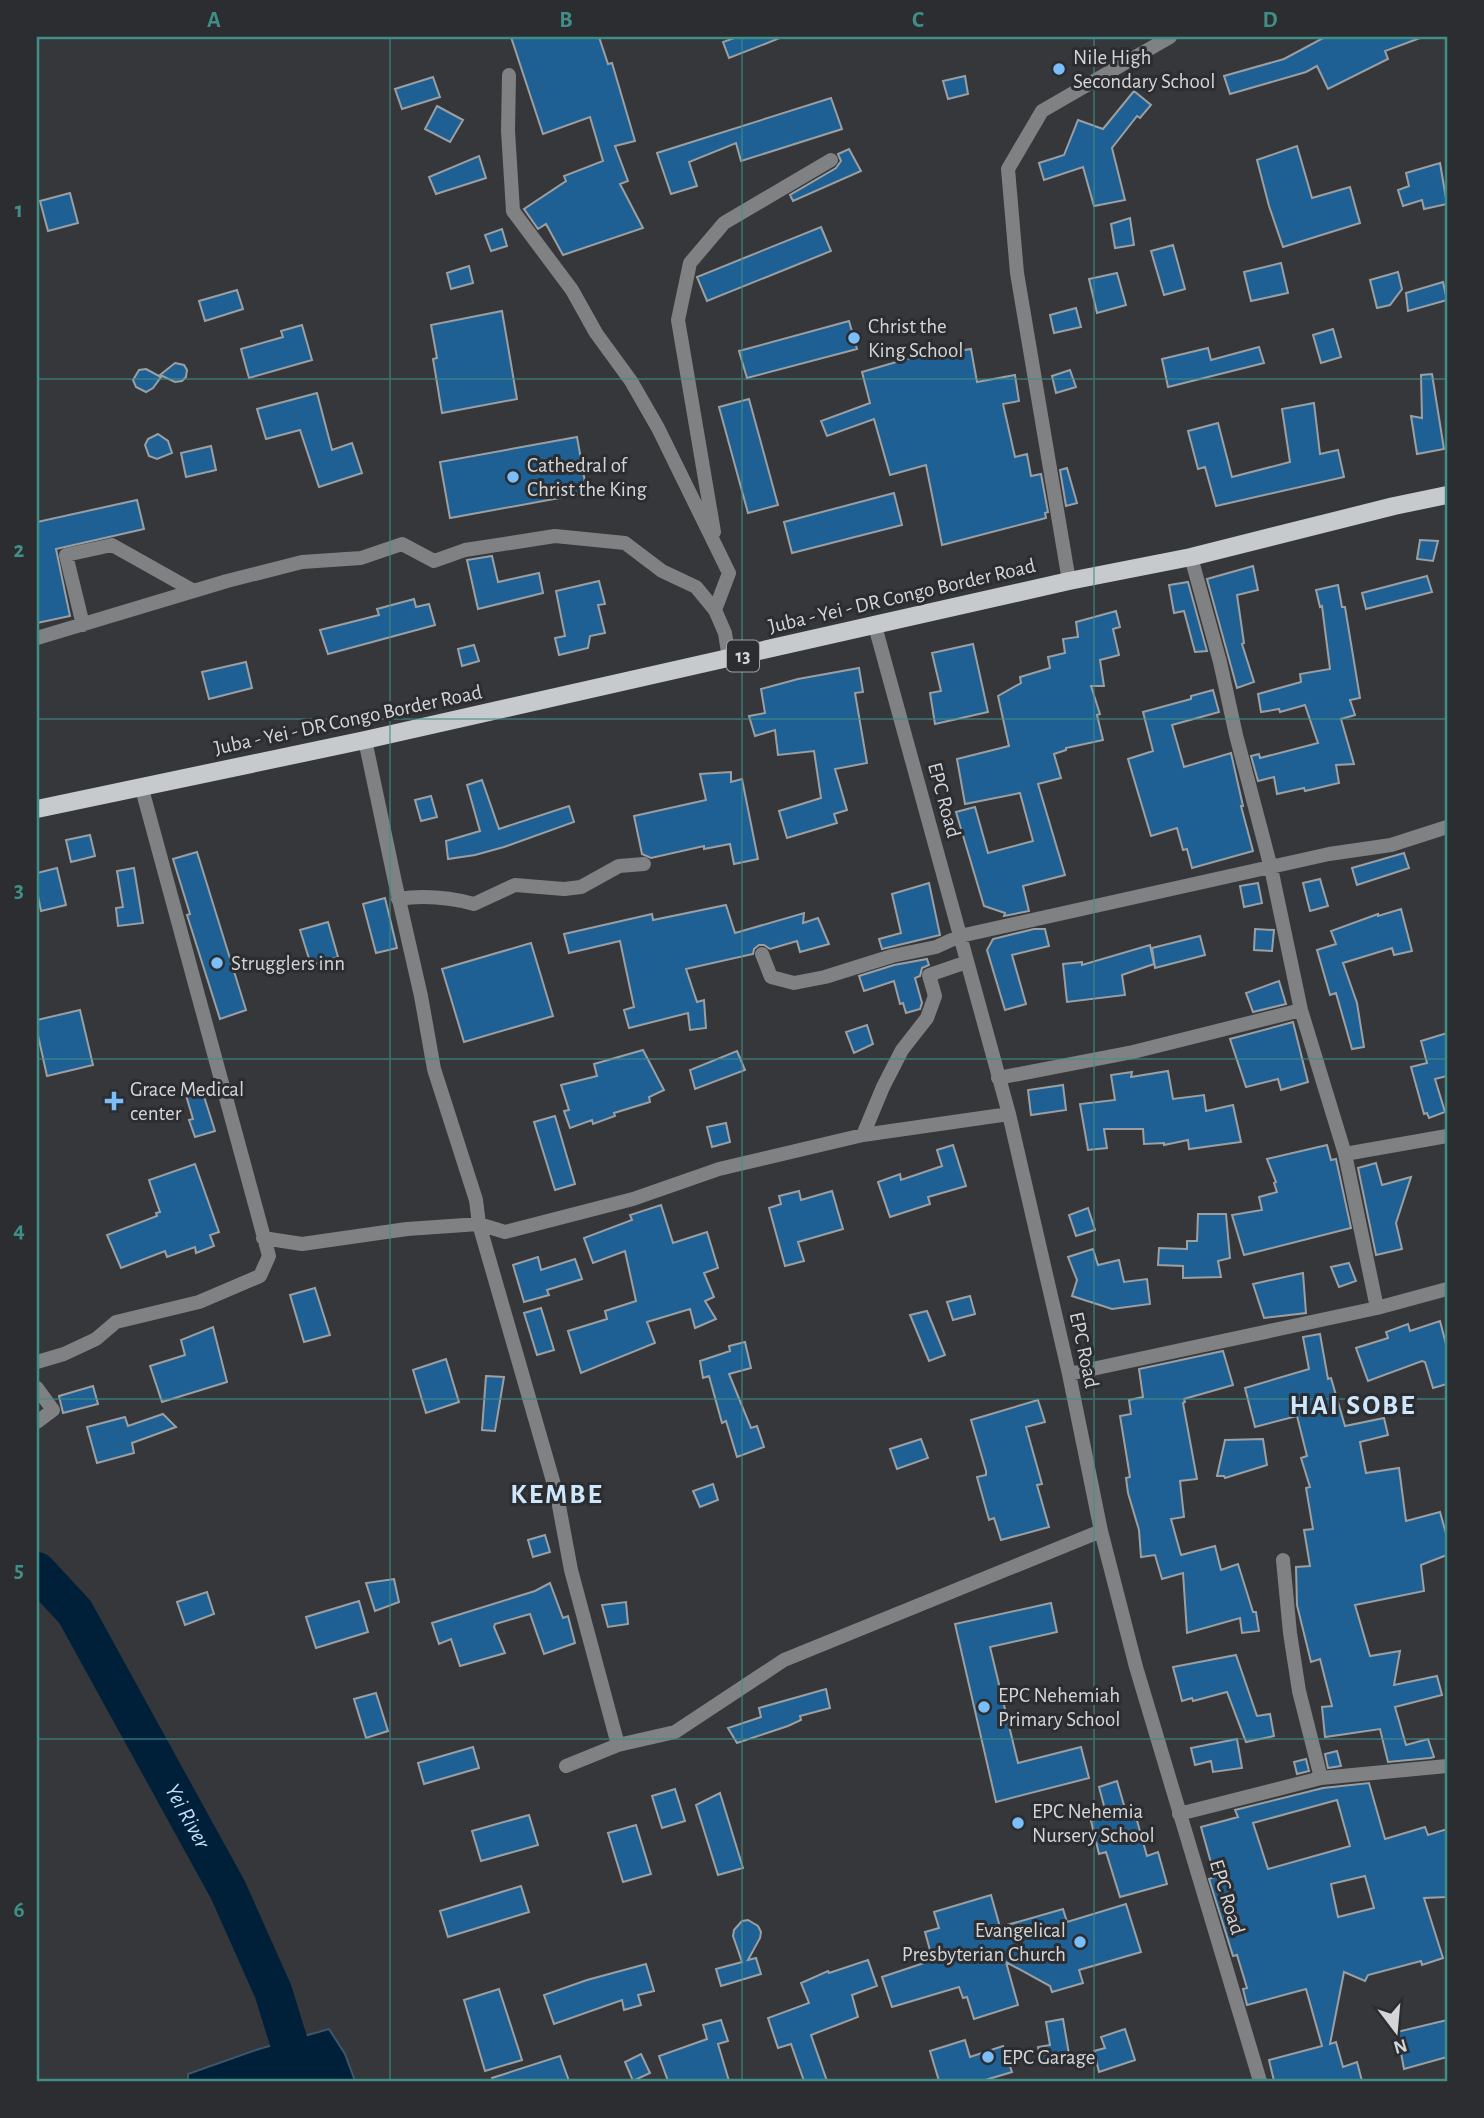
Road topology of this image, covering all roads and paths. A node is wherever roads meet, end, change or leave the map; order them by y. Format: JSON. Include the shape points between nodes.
{"nodes":[{"id":1,"x":1170,"y":37,"type":"edge"},
{"id":2,"x":509,"y":75,"type":"dead end"},
{"id":3,"x":831,"y":160,"type":"dead end"},
{"id":4,"x":1447,"y":495,"type":"edge"},
{"id":5,"x":717,"y":548,"type":"junction"},
{"id":6,"x":1191,"y":557,"type":"junction"},
{"id":7,"x":1069,"y":581,"type":"junction"},
{"id":8,"x":194,"y":592,"type":"junction"},
{"id":9,"x":715,"y":610,"type":"junction"},
{"id":10,"x":83,"y":625,"type":"junction"},
{"id":11,"x":874,"y":626,"type":"junction"},
{"id":12,"x":37,"y":638,"type":"edge"},
{"id":13,"x":729,"y":659,"type":"junction"},
{"id":14,"x":365,"y":740,"type":"junction"},
{"id":15,"x":142,"y":789,"type":"junction"},
{"id":16,"x":37,"y":809,"type":"edge"},
{"id":17,"x":1447,"y":827,"type":"edge"},
{"id":18,"x":644,"y":864,"type":"dead end"},
{"id":19,"x":1271,"y":868,"type":"junction"},
{"id":20,"x":398,"y":899,"type":"junction"},
{"id":21,"x":960,"y":936,"type":"junction"},
{"id":22,"x":762,"y":954,"type":"dead end"},
{"id":23,"x":967,"y":962,"type":"junction"},
{"id":24,"x":1301,"y":1010,"type":"junction"},
{"id":25,"x":998,"y":1078,"type":"junction"},
{"id":26,"x":1009,"y":1114,"type":"junction"},
{"id":27,"x":863,"y":1135,"type":"junction"},
{"id":28,"x":1447,"y":1136,"type":"edge"},
{"id":29,"x":1345,"y":1154,"type":"junction"},
{"id":30,"x":479,"y":1224,"type":"junction"},
{"id":31,"x":263,"y":1238,"type":"junction"},
{"id":32,"x":1447,"y":1289,"type":"edge"},
{"id":33,"x":1377,"y":1308,"type":"junction"},
{"id":34,"x":37,"y":1362,"type":"edge"},
{"id":35,"x":1069,"y":1374,"type":"junction"},
{"id":36,"x":37,"y":1388,"type":"edge"},
{"id":37,"x":37,"y":1422,"type":"edge"},
{"id":38,"x":1101,"y":1531,"type":"junction"},
{"id":39,"x":1283,"y":1560,"type":"dead end"},
{"id":40,"x":618,"y":1745,"type":"junction"},
{"id":41,"x":566,"y":1766,"type":"dead end"},
{"id":42,"x":1447,"y":1766,"type":"edge"},
{"id":43,"x":1321,"y":1778,"type":"junction"},
{"id":44,"x":1179,"y":1814,"type":"junction"},
{"id":45,"x":1260,"y":2081,"type":"edge"}],
"edges":[{"from":1,"to":7,"type":"street","via":[[1042,111],[1008,169],[1017,273]]},
{"from":2,"to":5,"type":"street","via":[[513,211],[631,381]]},
{"from":3,"to":5,"type":"street","via":[[723,223],[690,263],[678,320]]},
{"from":4,"to":6,"type":"main road","name":"Juba - Yei - DR Congo Border Road","number":"13"},
{"from":5,"to":9,"type":"street","via":[[729,573]]},
{"from":6,"to":7,"type":"main road","name":"Juba - Yei - DR Congo Border Road","number":"13"},
{"from":6,"to":19,"type":"street"},
{"from":7,"to":11,"type":"main road","name":"Juba - Yei - DR Congo Border Road","number":"13"},
{"from":8,"to":9,"type":"street","via":[[302,562],[361,558],[402,544],[434,561],[464,550],[555,536],[625,543],[662,572],[696,587]]},
{"from":8,"to":10,"type":"street"},
{"from":8,"to":10,"type":"street","via":[[111,545],[66,555]]},
{"from":9,"to":13,"type":"street"},
{"from":10,"to":12,"type":"street"},
{"from":11,"to":13,"type":"main road","name":"Juba - Yei - DR Congo Border Road","number":"13"},
{"from":11,"to":21,"type":"street","name":"EPC Road"},
{"from":13,"to":14,"type":"main road","name":"Juba - Yei - DR Congo Border Road","number":"13"},
{"from":14,"to":15,"type":"main road","name":"Juba - Yei - DR Congo Border Road","number":"13"},
{"from":14,"to":20,"type":"street"},
{"from":15,"to":16,"type":"main road","name":"Juba - Yei - DR Congo Border Road","number":"13"},
{"from":15,"to":31,"type":"street"},
{"from":17,"to":19,"type":"street","via":[[1391,845]]},
{"from":18,"to":20,"type":"street","via":[[619,866],[581,887],[564,890],[515,885],[474,904],[451,897]]},
{"from":19,"to":21,"type":"street"},
{"from":19,"to":24,"type":"street"},
{"from":20,"to":30,"type":"street","via":[[434,1069],[476,1200]]},
{"from":21,"to":22,"type":"street","via":[[936,947],[794,983],[771,977]]},
{"from":21,"to":23,"type":"street","name":"EPC Road"},
{"from":23,"to":25,"type":"street","name":"EPC Road"},
{"from":23,"to":27,"type":"street","via":[[929,975],[935,996],[928,1018],[902,1050]]},
{"from":24,"to":25,"type":"street","via":[[1133,1052]]},
{"from":24,"to":29,"type":"street"},
{"from":25,"to":26,"type":"street","name":"EPC Road"},
{"from":26,"to":27,"type":"street"},
{"from":26,"to":35,"type":"street","name":"EPC Road"},
{"from":27,"to":30,"type":"street","via":[[719,1169],[632,1199],[505,1232]]},
{"from":28,"to":29,"type":"street"},
{"from":29,"to":33,"type":"street"},
{"from":30,"to":31,"type":"street","via":[[302,1244]]},
{"from":30,"to":40,"type":"street","via":[[557,1495],[571,1570]]},
{"from":31,"to":34,"type":"street","via":[[269,1256],[260,1276],[199,1302],[116,1322],[96,1339]]},
{"from":32,"to":33,"type":"street"},
{"from":33,"to":35,"type":"street"},
{"from":35,"to":38,"type":"street","name":"EPC Road"},
{"from":36,"to":37,"type":"street","via":[[53,1410]]},
{"from":38,"to":40,"type":"street","via":[[784,1660],[675,1732]]},
{"from":38,"to":44,"type":"street","name":"EPC Road"},
{"from":39,"to":43,"type":"street","via":[[1299,1691]]},
{"from":40,"to":41,"type":"street"},
{"from":42,"to":43,"type":"street"},
{"from":43,"to":44,"type":"street"},
{"from":44,"to":45,"type":"street","name":"EPC Road"}]}
